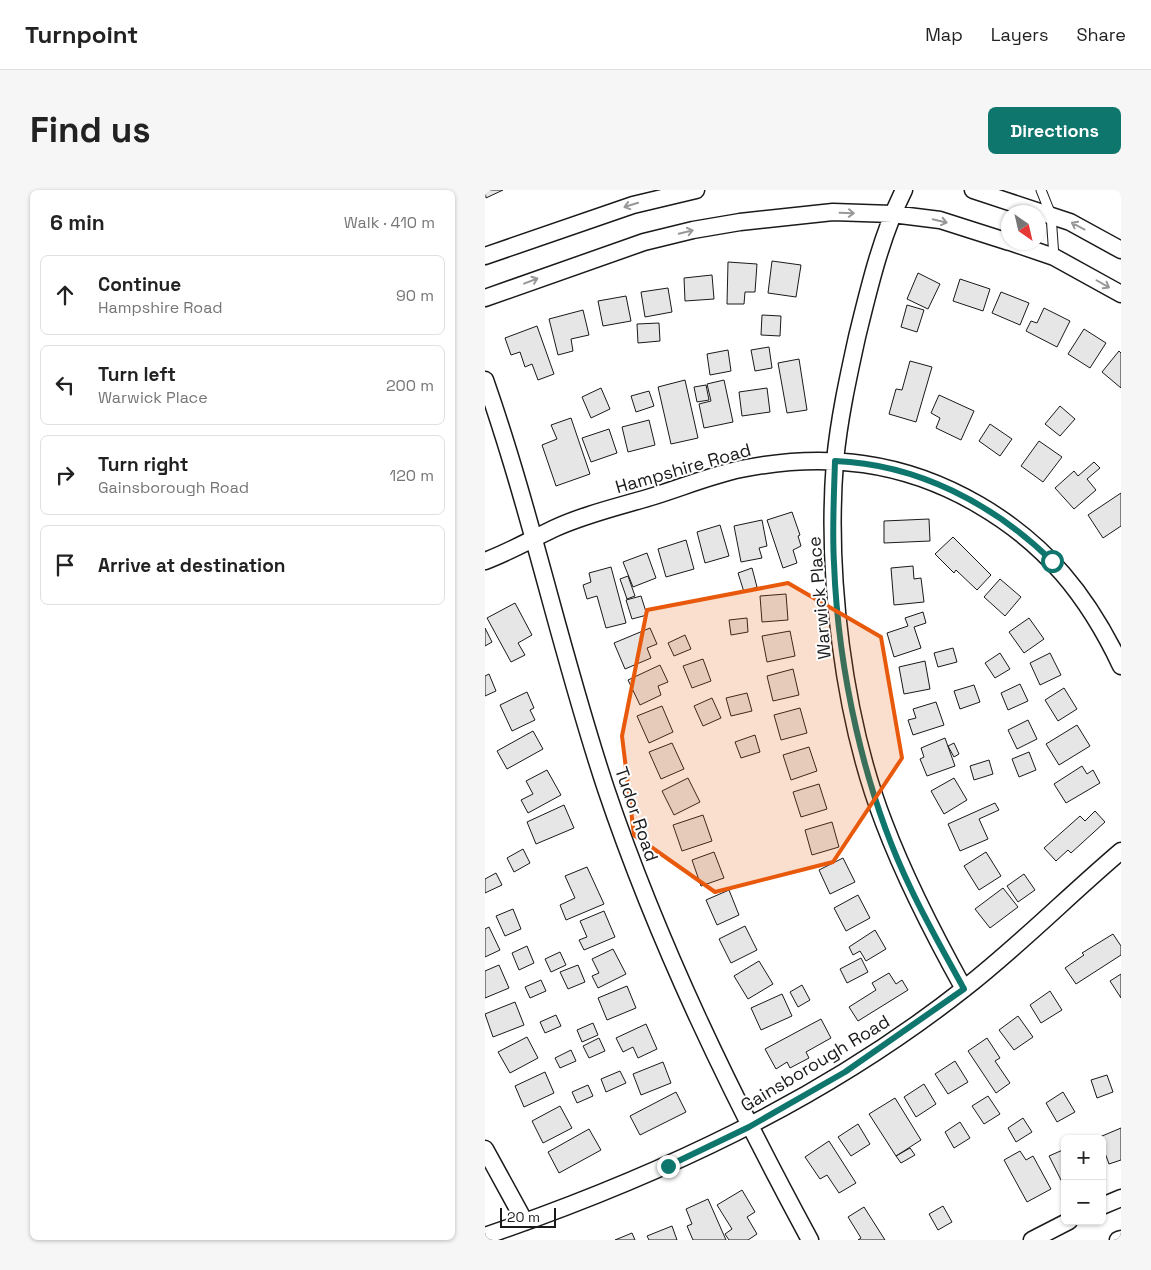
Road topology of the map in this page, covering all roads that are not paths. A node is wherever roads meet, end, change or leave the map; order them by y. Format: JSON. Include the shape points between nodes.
{"nodes":[{"id":1,"x":696,"y":190,"type":"edge"},
{"id":2,"x":903,"y":190,"type":"edge"},
{"id":3,"x":973,"y":190,"type":"edge"},
{"id":4,"x":1041,"y":190,"type":"edge"},
{"id":5,"x":892,"y":214,"type":"junction"},
{"id":6,"x":1051,"y":215,"type":"junction"},
{"id":7,"x":1001,"y":239,"type":"edge"},
{"id":8,"x":1033,"y":250,"type":"edge"},
{"id":9,"x":1121,"y":250,"type":"edge"},
{"id":10,"x":485,"y":256,"type":"edge"},
{"id":11,"x":1054,"y":257,"type":"junction"},
{"id":12,"x":1121,"y":294,"type":"edge"},
{"id":13,"x":485,"y":298,"type":"edge"},
{"id":14,"x":485,"y":380,"type":"edge"},
{"id":15,"x":835,"y":461,"type":"junction"},
{"id":16,"x":535,"y":539,"type":"junction"},
{"id":17,"x":485,"y":561,"type":"edge"},
{"id":18,"x":1121,"y":666,"type":"edge"},
{"id":19,"x":1121,"y":851,"type":"edge"},
{"id":20,"x":964,"y":989,"type":"junction"},
{"id":21,"x":749,"y":1127,"type":"junction"},
{"id":22,"x":485,"y":1149,"type":"edge"},
{"id":23,"x":1121,"y":1198,"type":"edge"},
{"id":24,"x":1106,"y":1204,"type":"edge"},
{"id":25,"x":525,"y":1222,"type":"junction"},
{"id":26,"x":1061,"y":1225,"type":"edge"},
{"id":27,"x":485,"y":1236,"type":"edge"},
{"id":28,"x":809,"y":1240,"type":"edge"},
{"id":29,"x":1032,"y":1240,"type":"edge"}],
"edges":[{"from":1,"to":10,"type":"street","one_way":true,"via":[[633,205]]},
{"from":2,"to":5,"type":"street","name":"Warwick Place"},
{"from":3,"to":6,"type":"street"},
{"from":4,"to":6,"type":"lane"},
{"from":5,"to":7,"type":"street","one_way":true,"via":[[939,220]]},
{"from":13,"to":5,"type":"street","one_way":true,"via":[[635,245],[693,230],[833,212]]},
{"from":5,"to":15,"type":"street","name":"Warwick Place","via":[[865,302],[847,383]]},
{"from":9,"to":6,"type":"street","one_way":true},
{"from":6,"to":11,"type":"lane"},
{"from":8,"to":11,"type":"street"},
{"from":11,"to":12,"type":"street","one_way":true},
{"from":14,"to":16,"type":"street","name":"Tudor Road"},
{"from":15,"to":16,"type":"street","name":"Hampshire Road","via":[[789,462],[740,469],[555,528]]},
{"from":15,"to":18,"type":"street","name":"Hampshire Road","via":[[885,467],[917,476],[953,491],[1004,519],[1031,540],[1076,589]]},
{"from":15,"to":20,"type":"street","name":"Warwick Place","via":[[834,564],[846,677],[855,726],[883,821],[910,888]]},
{"from":16,"to":17,"type":"street","name":"Hampshire Road"},
{"from":16,"to":21,"type":"street","name":"Tudor Road","via":[[561,642],[629,854],[693,1010]]},
{"from":19,"to":20,"type":"street","name":"Gainsborough Road","via":[[1031,934]]},
{"from":20,"to":21,"type":"street","name":"Gainsborough Road","via":[[845,1072]]},
{"from":21,"to":25,"type":"street","name":"Gainsborough Road","via":[[623,1185]]},
{"from":21,"to":28,"type":"street","name":"Tudor Road"},
{"from":22,"to":25,"type":"street"},
{"from":23,"to":24,"type":"street"},
{"from":25,"to":27,"type":"street","name":"Gainsborough Road"},
{"from":26,"to":29,"type":"street"}]}
